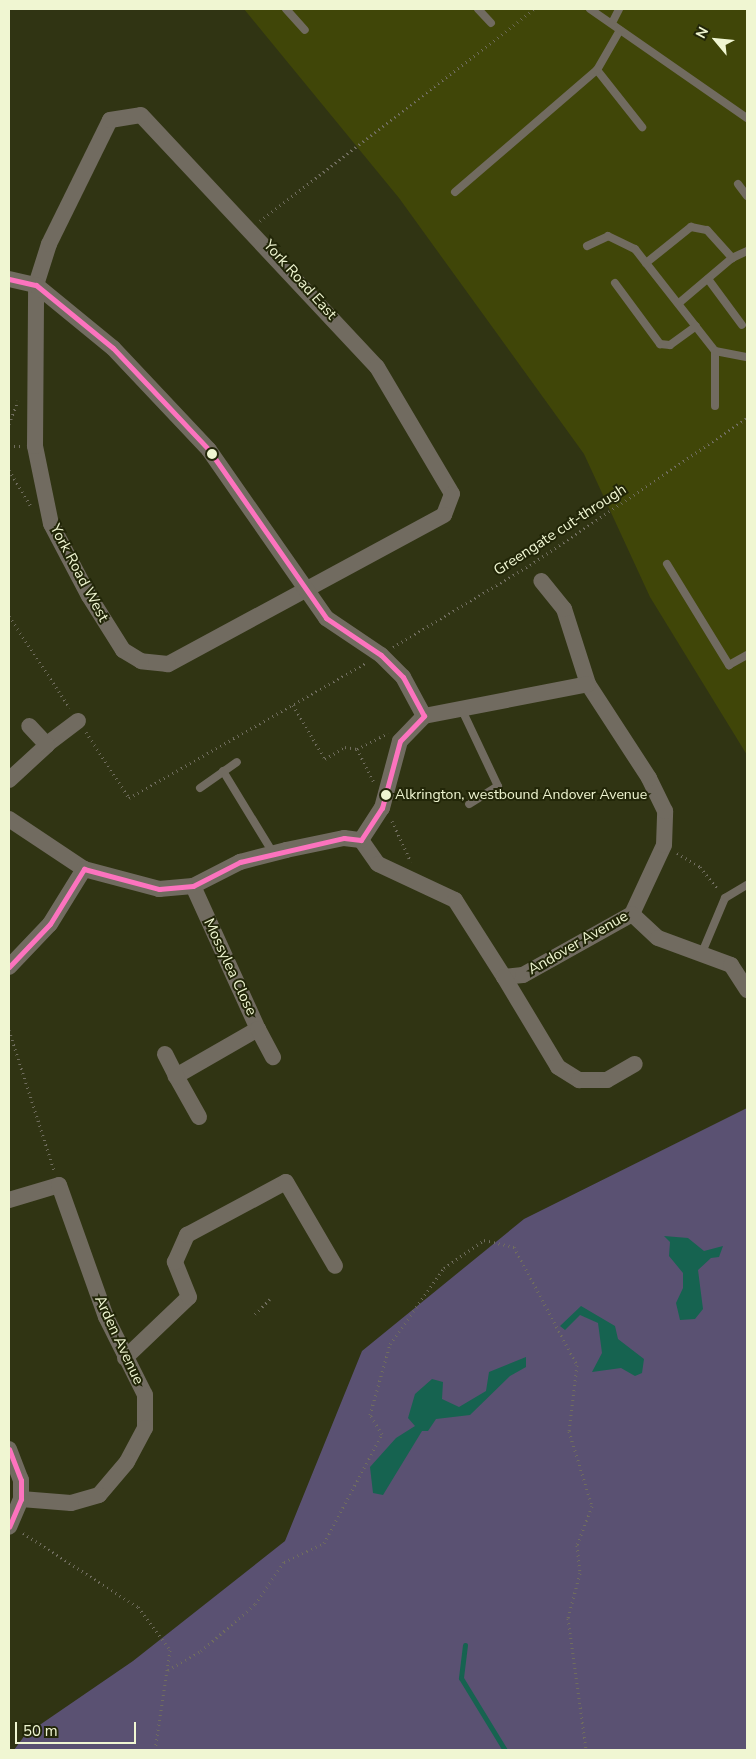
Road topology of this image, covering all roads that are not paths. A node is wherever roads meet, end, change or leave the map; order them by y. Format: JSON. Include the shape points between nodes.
{"nodes":[{"id":1,"x":286,"y":9,"type":"edge"},
{"id":2,"x":478,"y":9,"type":"edge"},
{"id":3,"x":590,"y":9,"type":"edge"},
{"id":4,"x":619,"y":9,"type":"edge"},
{"id":5,"x":491,"y":23,"type":"dead end"},
{"id":6,"x":612,"y":23,"type":"junction"},
{"id":7,"x":305,"y":30,"type":"dead end"},
{"id":8,"x":620,"y":30,"type":"junction"},
{"id":9,"x":597,"y":70,"type":"junction"},
{"id":10,"x":747,"y":118,"type":"edge"},
{"id":11,"x":642,"y":127,"type":"dead end"},
{"id":12,"x":738,"y":184,"type":"dead end"},
{"id":13,"x":455,"y":192,"type":"dead end"},
{"id":14,"x":747,"y":196,"type":"edge"},
{"id":15,"x":587,"y":246,"type":"dead end"},
{"id":16,"x":747,"y":251,"type":"edge"},
{"id":17,"x":732,"y":258,"type":"junction"},
{"id":18,"x":646,"y":262,"type":"junction"},
{"id":19,"x":9,"y":279,"type":"edge"},
{"id":20,"x":708,"y":279,"type":"junction"},
{"id":21,"x":615,"y":283,"type":"dead end"},
{"id":22,"x":36,"y":285,"type":"junction"},
{"id":23,"x":678,"y":303,"type":"junction"},
{"id":24,"x":742,"y":325,"type":"dead end"},
{"id":25,"x":696,"y":326,"type":"junction"},
{"id":26,"x":715,"y":352,"type":"junction"},
{"id":27,"x":747,"y":357,"type":"edge"},
{"id":28,"x":715,"y":406,"type":"dead end"},
{"id":29,"x":667,"y":564,"type":"dead end"},
{"id":30,"x":541,"y":581,"type":"dead end"},
{"id":31,"x":308,"y":590,"type":"junction"},
{"id":32,"x":747,"y":655,"type":"edge"},
{"id":33,"x":588,"y":684,"type":"junction"},
{"id":34,"x":462,"y":710,"type":"junction"},
{"id":35,"x":424,"y":716,"type":"junction"},
{"id":36,"x":78,"y":721,"type":"road end"},
{"id":37,"x":29,"y":726,"type":"dead end"},
{"id":38,"x":46,"y":745,"type":"junction"},
{"id":39,"x":237,"y":762,"type":"dead end"},
{"id":40,"x":223,"y":772,"type":"junction"},
{"id":41,"x":9,"y":780,"type":"edge"},
{"id":42,"x":200,"y":788,"type":"dead end"},
{"id":43,"x":469,"y":804,"type":"dead end"},
{"id":44,"x":9,"y":819,"type":"edge"},
{"id":45,"x":361,"y":840,"type":"junction"},
{"id":46,"x":273,"y":854,"type":"junction"},
{"id":47,"x":84,"y":869,"type":"junction"},
{"id":48,"x":747,"y":885,"type":"edge"},
{"id":49,"x":193,"y":886,"type":"junction"},
{"id":50,"x":632,"y":914,"type":"junction"},
{"id":51,"x":701,"y":955,"type":"junction"},
{"id":52,"x":9,"y":967,"type":"edge"},
{"id":53,"x":504,"y":976,"type":"junction"},
{"id":54,"x":747,"y":990,"type":"edge"},
{"id":55,"x":258,"y":1029,"type":"junction"},
{"id":56,"x":165,"y":1054,"type":"dead end"},
{"id":57,"x":273,"y":1057,"type":"dead end"},
{"id":58,"x":635,"y":1064,"type":"dead end"},
{"id":59,"x":176,"y":1076,"type":"junction"},
{"id":60,"x":199,"y":1116,"type":"dead end"},
{"id":61,"x":9,"y":1200,"type":"edge"},
{"id":62,"x":335,"y":1266,"type":"dead end"},
{"id":63,"x":125,"y":1358,"type":"junction"},
{"id":64,"x":9,"y":1449,"type":"edge"},
{"id":65,"x":21,"y":1499,"type":"junction"},
{"id":66,"x":9,"y":1526,"type":"edge"}],
"edges":[{"from":1,"to":7,"type":"lane"},
{"from":2,"to":5,"type":"lane"},
{"from":3,"to":6,"type":"lane"},
{"from":4,"to":6,"type":"lane"},
{"from":6,"to":8,"type":"lane"},
{"from":8,"to":9,"type":"lane"},
{"from":8,"to":10,"type":"lane"},
{"from":9,"to":11,"type":"lane"},
{"from":9,"to":13,"type":"lane"},
{"from":12,"to":14,"type":"lane"},
{"from":15,"to":18,"type":"lane","via":[[608,236],[635,249]]},
{"from":16,"to":17,"type":"lane"},
{"from":17,"to":18,"type":"lane","via":[[707,230],[691,228]]},
{"from":17,"to":20,"type":"lane"},
{"from":18,"to":23,"type":"lane"},
{"from":19,"to":22,"type":"street"},
{"from":20,"to":23,"type":"lane"},
{"from":20,"to":24,"type":"lane"},
{"from":21,"to":25,"type":"lane","via":[[660,344],[670,345]]},
{"from":22,"to":31,"type":"street","via":[[113,348],[209,450]]},
{"from":22,"to":31,"type":"street","name":"York Road West","via":[[36,446],[51,524],[89,596],[123,650],[141,661],[168,664]]},
{"from":22,"to":31,"type":"street","name":"York Road East","via":[[50,244],[110,120],[141,115],[252,228],[377,366],[452,494],[444,515]]},
{"from":23,"to":25,"type":"lane"},
{"from":25,"to":26,"type":"lane"},
{"from":26,"to":27,"type":"lane"},
{"from":26,"to":28,"type":"lane"},
{"from":29,"to":32,"type":"lane","via":[[730,664]]},
{"from":30,"to":33,"type":"street","name":"Andover Avenue","via":[[564,609]]},
{"from":31,"to":35,"type":"street","via":[[326,618],[381,655],[403,677]]},
{"from":33,"to":34,"type":"street"},
{"from":33,"to":50,"type":"street","name":"Andover Avenue","via":[[649,778],[665,811],[664,845]]},
{"from":34,"to":35,"type":"street"},
{"from":34,"to":43,"type":"lane","via":[[498,786]]},
{"from":35,"to":45,"type":"street","via":[[400,741],[382,808]]},
{"from":36,"to":38,"type":"street"},
{"from":37,"to":38,"type":"street"},
{"from":38,"to":41,"type":"street"},
{"from":39,"to":40,"type":"lane"},
{"from":40,"to":42,"type":"lane"},
{"from":40,"to":46,"type":"lane"},
{"from":44,"to":47,"type":"street"},
{"from":45,"to":46,"type":"street","via":[[344,838]]},
{"from":45,"to":53,"type":"street","via":[[378,864],[456,900]]},
{"from":46,"to":49,"type":"street","via":[[240,862]]},
{"from":47,"to":49,"type":"street","via":[[159,889]]},
{"from":47,"to":52,"type":"street","via":[[50,924]]},
{"from":48,"to":51,"type":"lane","via":[[725,898]]},
{"from":49,"to":55,"type":"street","name":"Mossylea Close"},
{"from":50,"to":51,"type":"street","via":[[658,938]]},
{"from":50,"to":53,"type":"street","name":"Andover Avenue","via":[[523,975]]},
{"from":51,"to":54,"type":"street","via":[[731,964]]},
{"from":53,"to":58,"type":"street","via":[[558,1067],[579,1080],[607,1080]]},
{"from":55,"to":57,"type":"street"},
{"from":55,"to":59,"type":"street","name":"Mossylea Close"},
{"from":56,"to":59,"type":"street"},
{"from":59,"to":60,"type":"street"},
{"from":61,"to":63,"type":"street","name":"Arden Avenue","via":[[59,1185]]},
{"from":62,"to":63,"type":"street","via":[[286,1182],[187,1235],[175,1262],[189,1297]]},
{"from":63,"to":65,"type":"street","name":"Arden Avenue","via":[[145,1395],[145,1428],[127,1462],[99,1495],[71,1503]]},
{"from":64,"to":65,"type":"street","via":[[21,1480]]},
{"from":65,"to":66,"type":"street"}]}
